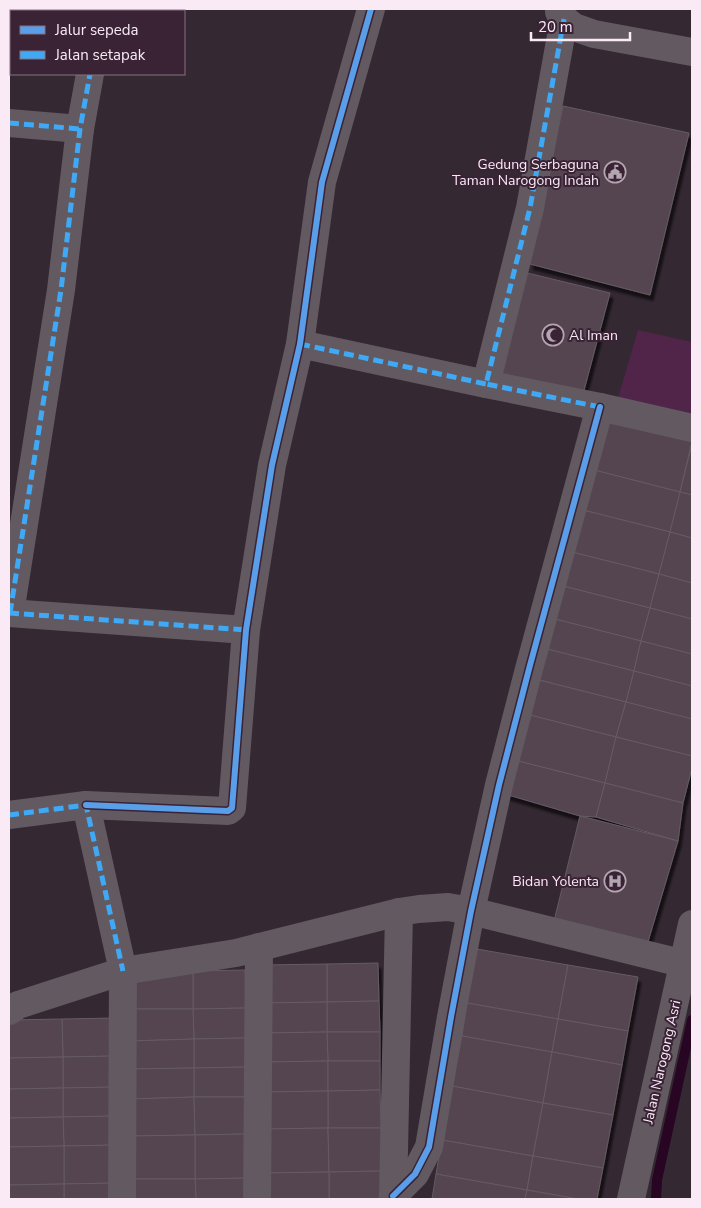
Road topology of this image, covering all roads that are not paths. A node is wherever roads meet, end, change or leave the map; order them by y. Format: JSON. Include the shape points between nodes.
{"nodes":[{"id":1,"x":371,"y":9,"type":"edge"},
{"id":2,"x":561,"y":14,"type":"edge"},
{"id":3,"x":692,"y":52,"type":"edge"},
{"id":4,"x":90,"y":75,"type":"edge"},
{"id":5,"x":9,"y":123,"type":"edge"},
{"id":6,"x":80,"y":129,"type":"junction"},
{"id":7,"x":300,"y":344,"type":"junction"},
{"id":8,"x":486,"y":384,"type":"junction"},
{"id":9,"x":600,"y":407,"type":"junction"},
{"id":10,"x":692,"y":428,"type":"edge"},
{"id":11,"x":9,"y":613,"type":"edge"},
{"id":12,"x":246,"y":630,"type":"junction"},
{"id":13,"x":86,"y":805,"type":"junction"},
{"id":14,"x":9,"y":815,"type":"edge"},
{"id":15,"x":471,"y":911,"type":"junction"},
{"id":16,"x":399,"y":912,"type":"junction"},
{"id":17,"x":692,"y":924,"type":"edge"},
{"id":18,"x":259,"y":947,"type":"junction"},
{"id":19,"x":685,"y":964,"type":"junction"},
{"id":20,"x":123,"y":971,"type":"junction"},
{"id":21,"x":9,"y":1011,"type":"edge"},
{"id":22,"x":393,"y":1198,"type":"edge"},
{"id":23,"x":122,"y":1199,"type":"edge"},
{"id":24,"x":257,"y":1199,"type":"edge"},
{"id":25,"x":631,"y":1199,"type":"edge"}],
"edges":[{"from":1,"to":7,"type":"street","via":[[322,182]]},
{"from":2,"to":3,"type":"street","via":[[574,27],[594,34]]},
{"from":2,"to":8,"type":"street","via":[[530,208]]},
{"from":4,"to":6,"type":"street"},
{"from":5,"to":6,"type":"street"},
{"from":6,"to":11,"type":"street","via":[[61,290]]},
{"from":7,"to":8,"type":"street"},
{"from":7,"to":12,"type":"street","via":[[272,465]]},
{"from":8,"to":9,"type":"street"},
{"from":9,"to":10,"type":"street"},
{"from":9,"to":15,"type":"street","via":[[522,698]]},
{"from":11,"to":12,"type":"street"},
{"from":12,"to":13,"type":"street","via":[[231,811]]},
{"from":13,"to":14,"type":"street"},
{"from":13,"to":20,"type":"street"},
{"from":15,"to":16,"type":"street","via":[[448,907]]},
{"from":15,"to":19,"type":"street"},
{"from":15,"to":22,"type":"street","via":[[429,1147],[415,1174]]},
{"from":16,"to":18,"type":"street"},
{"from":16,"to":22,"type":"street"},
{"from":17,"to":19,"type":"street","name":"Jalan Narogong Asri"},
{"from":18,"to":20,"type":"street"},
{"from":18,"to":24,"type":"street"},
{"from":19,"to":25,"type":"street","name":"Jalan Narogong Asri"},
{"from":20,"to":21,"type":"street","via":[[18,1005]]},
{"from":20,"to":23,"type":"street"}]}
